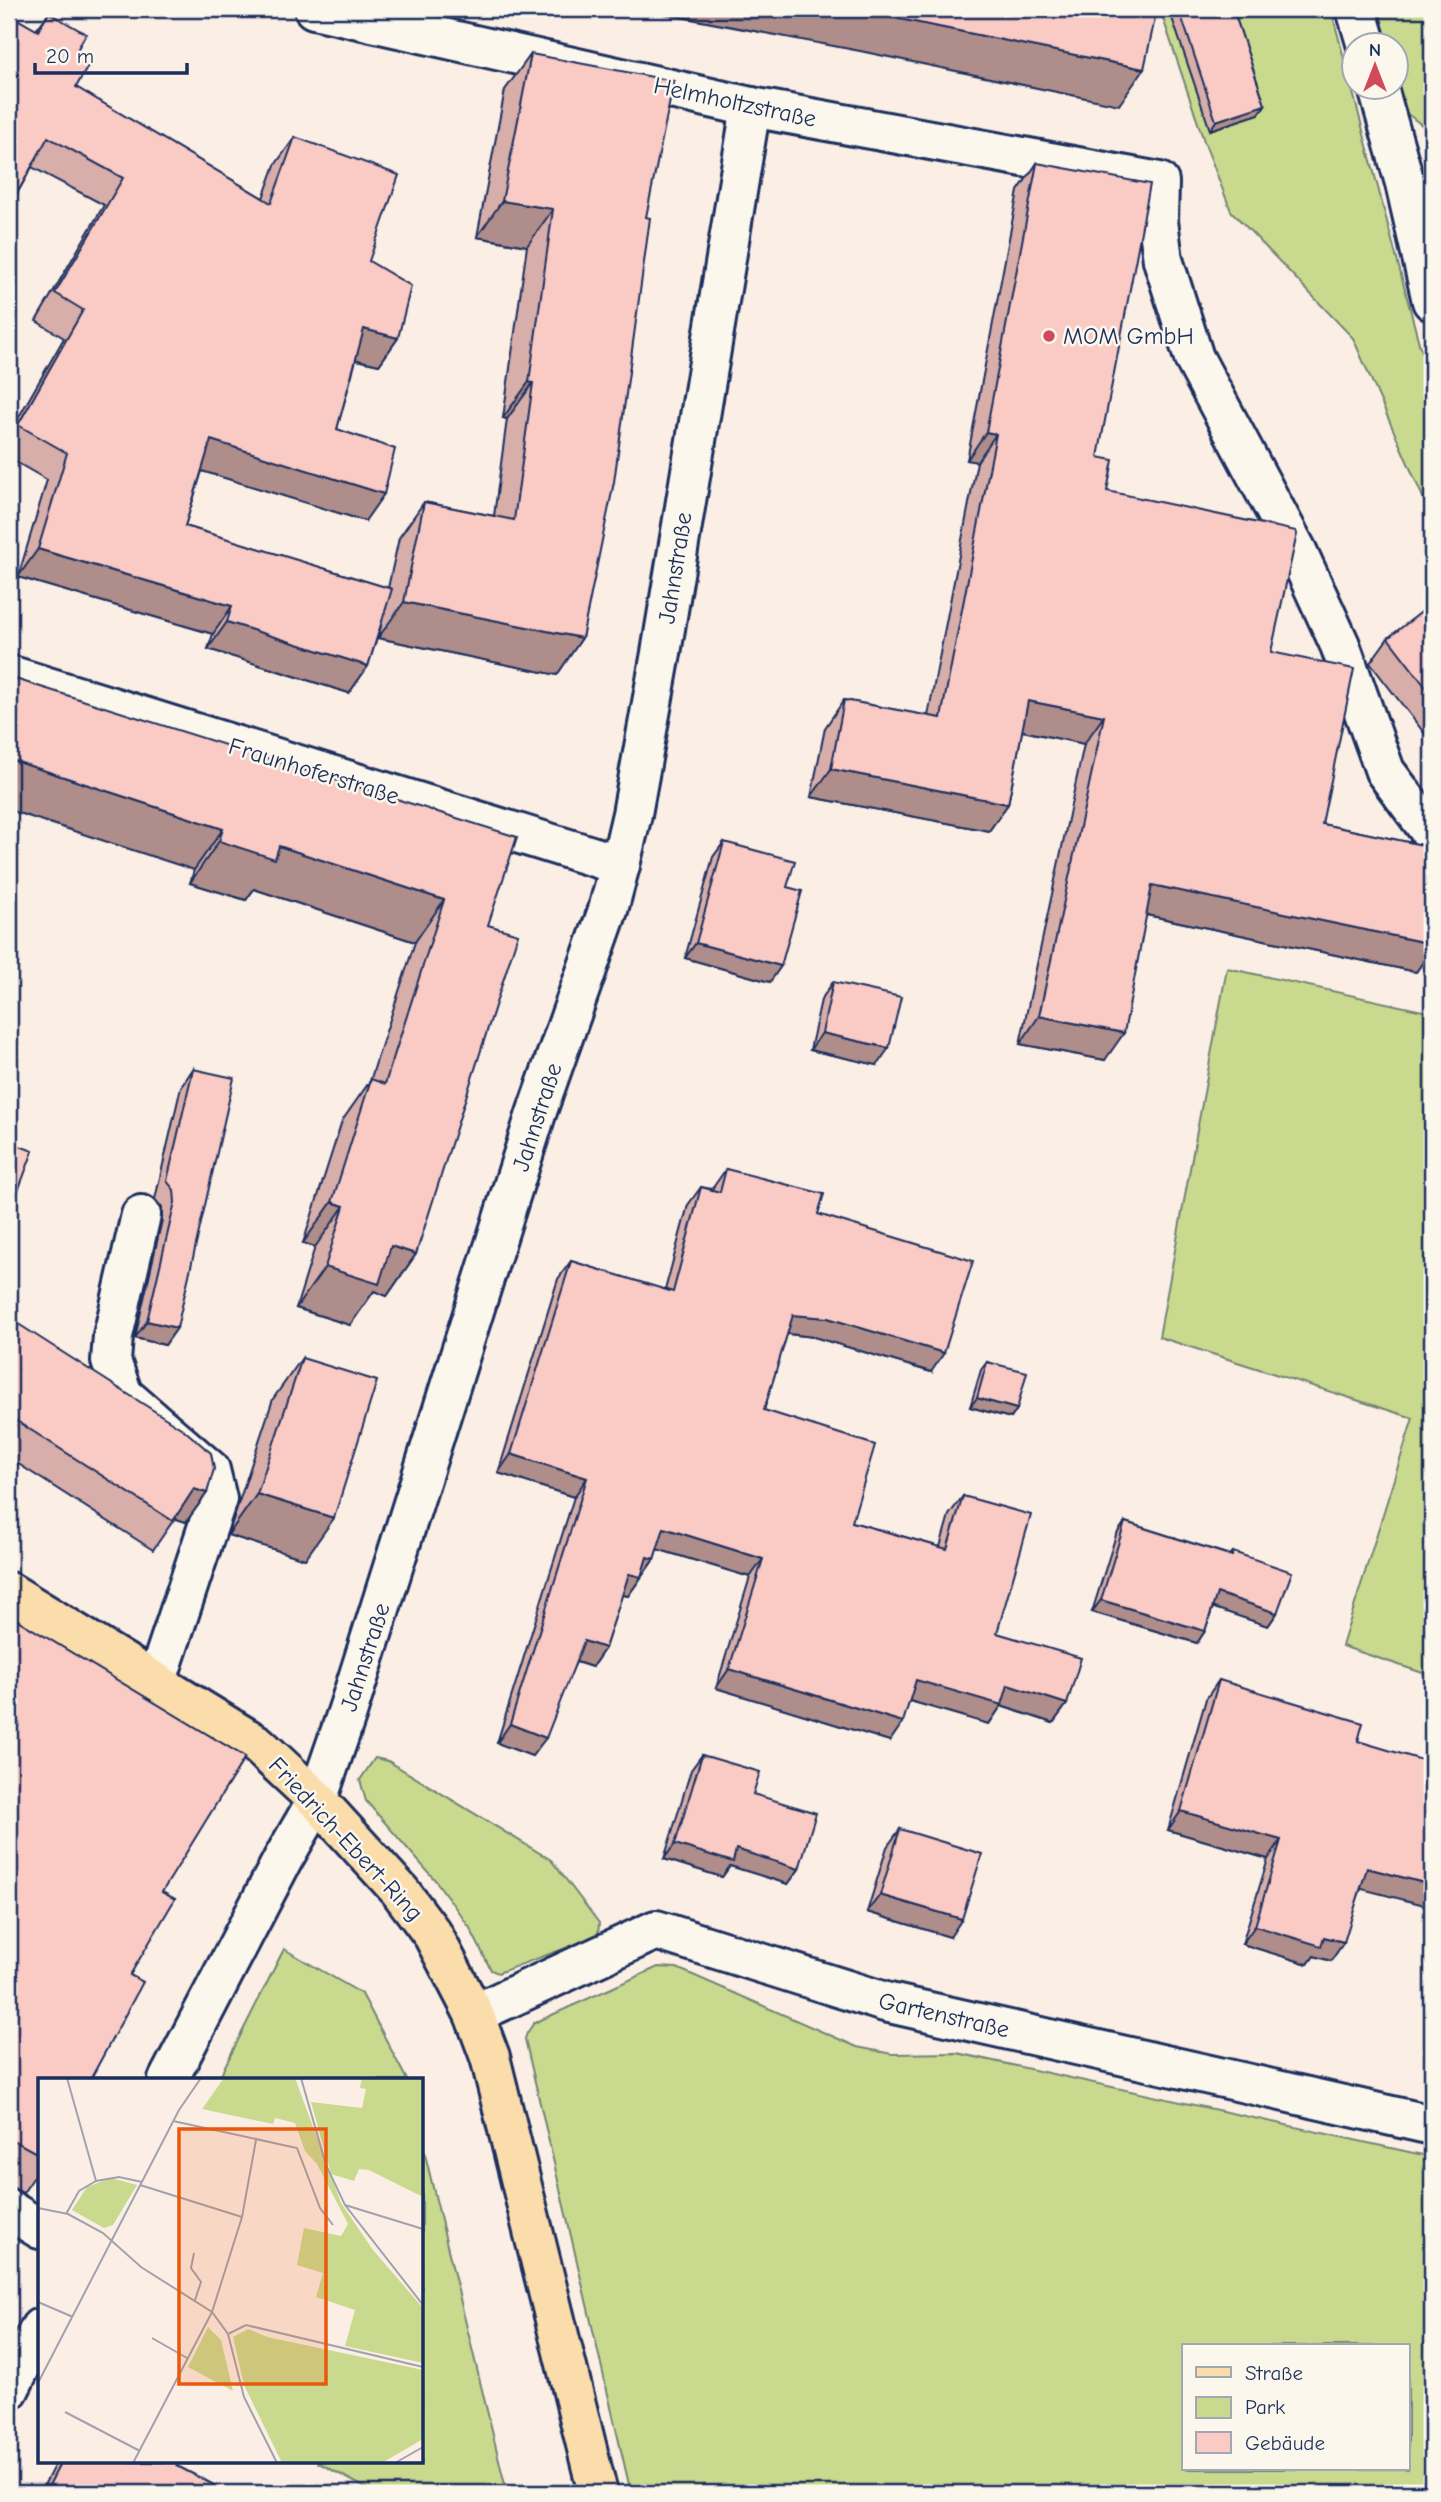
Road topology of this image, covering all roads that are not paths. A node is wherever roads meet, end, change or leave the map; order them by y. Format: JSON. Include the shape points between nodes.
{"nodes":[{"id":1,"x":314,"y":9,"type":"edge"},
{"id":2,"x":1356,"y":9,"type":"edge"},
{"id":3,"x":1363,"y":32,"type":"edge"},
{"id":4,"x":1382,"y":102,"type":"edge"},
{"id":5,"x":751,"y":107,"type":"junction"},
{"id":6,"x":1432,"y":302,"type":"edge"},
{"id":7,"x":9,"y":675,"type":"edge"},
{"id":8,"x":1432,"y":834,"type":"edge"},
{"id":9,"x":620,"y":865,"type":"junction"},
{"id":10,"x":141,"y":1215,"type":"dead end"},
{"id":11,"x":9,"y":1592,"type":"edge"},
{"id":12,"x":156,"y":1683,"type":"junction"},
{"id":13,"x":317,"y":1800,"type":"junction"},
{"id":14,"x":474,"y":2014,"type":"junction"},
{"id":15,"x":169,"y":2078,"type":"edge"},
{"id":16,"x":1432,"y":2125,"type":"edge"},
{"id":17,"x":9,"y":2210,"type":"edge"},
{"id":18,"x":38,"y":2228,"type":"edge"},
{"id":19,"x":38,"y":2332,"type":"edge"},
{"id":20,"x":9,"y":2390,"type":"edge"},
{"id":21,"x":598,"y":2493,"type":"edge"}],
"edges":[{"from":1,"to":5,"type":"street","name":"Helmholtzstraße"},
{"from":2,"to":3,"type":"street"},
{"from":4,"to":6,"type":"street"},
{"from":5,"to":8,"type":"street","name":"Helmholtzstraße","via":[[1159,183],[1163,260],[1195,358],[1297,551],[1340,645],[1385,771]]},
{"from":5,"to":9,"type":"street","name":"Jahnstraße","via":[[661,653]]},
{"from":7,"to":9,"type":"street","name":"Fraunhoferstraße"},
{"from":9,"to":13,"type":"street","name":"Jahnstraße"},
{"from":10,"to":12,"type":"street","via":[[111,1361],[123,1395],[210,1470],[217,1499]]},
{"from":11,"to":12,"type":"main road","name":"Friedrich-Ebert-Ring"},
{"from":12,"to":13,"type":"main road","name":"Friedrich-Ebert-Ring","via":[[258,1745]]},
{"from":13,"to":14,"type":"main road","name":"Friedrich-Ebert-Ring","via":[[400,1891],[433,1935]]},
{"from":13,"to":15,"type":"street","name":"Jahnstraße"},
{"from":14,"to":16,"type":"street","name":"Gartenstraße","via":[[656,1930],[885,2002]]},
{"from":14,"to":21,"type":"main road","name":"Friedrich-Ebert-Ring","via":[[490,2057]]},
{"from":17,"to":18,"type":"street"},
{"from":19,"to":20,"type":"street"}]}
